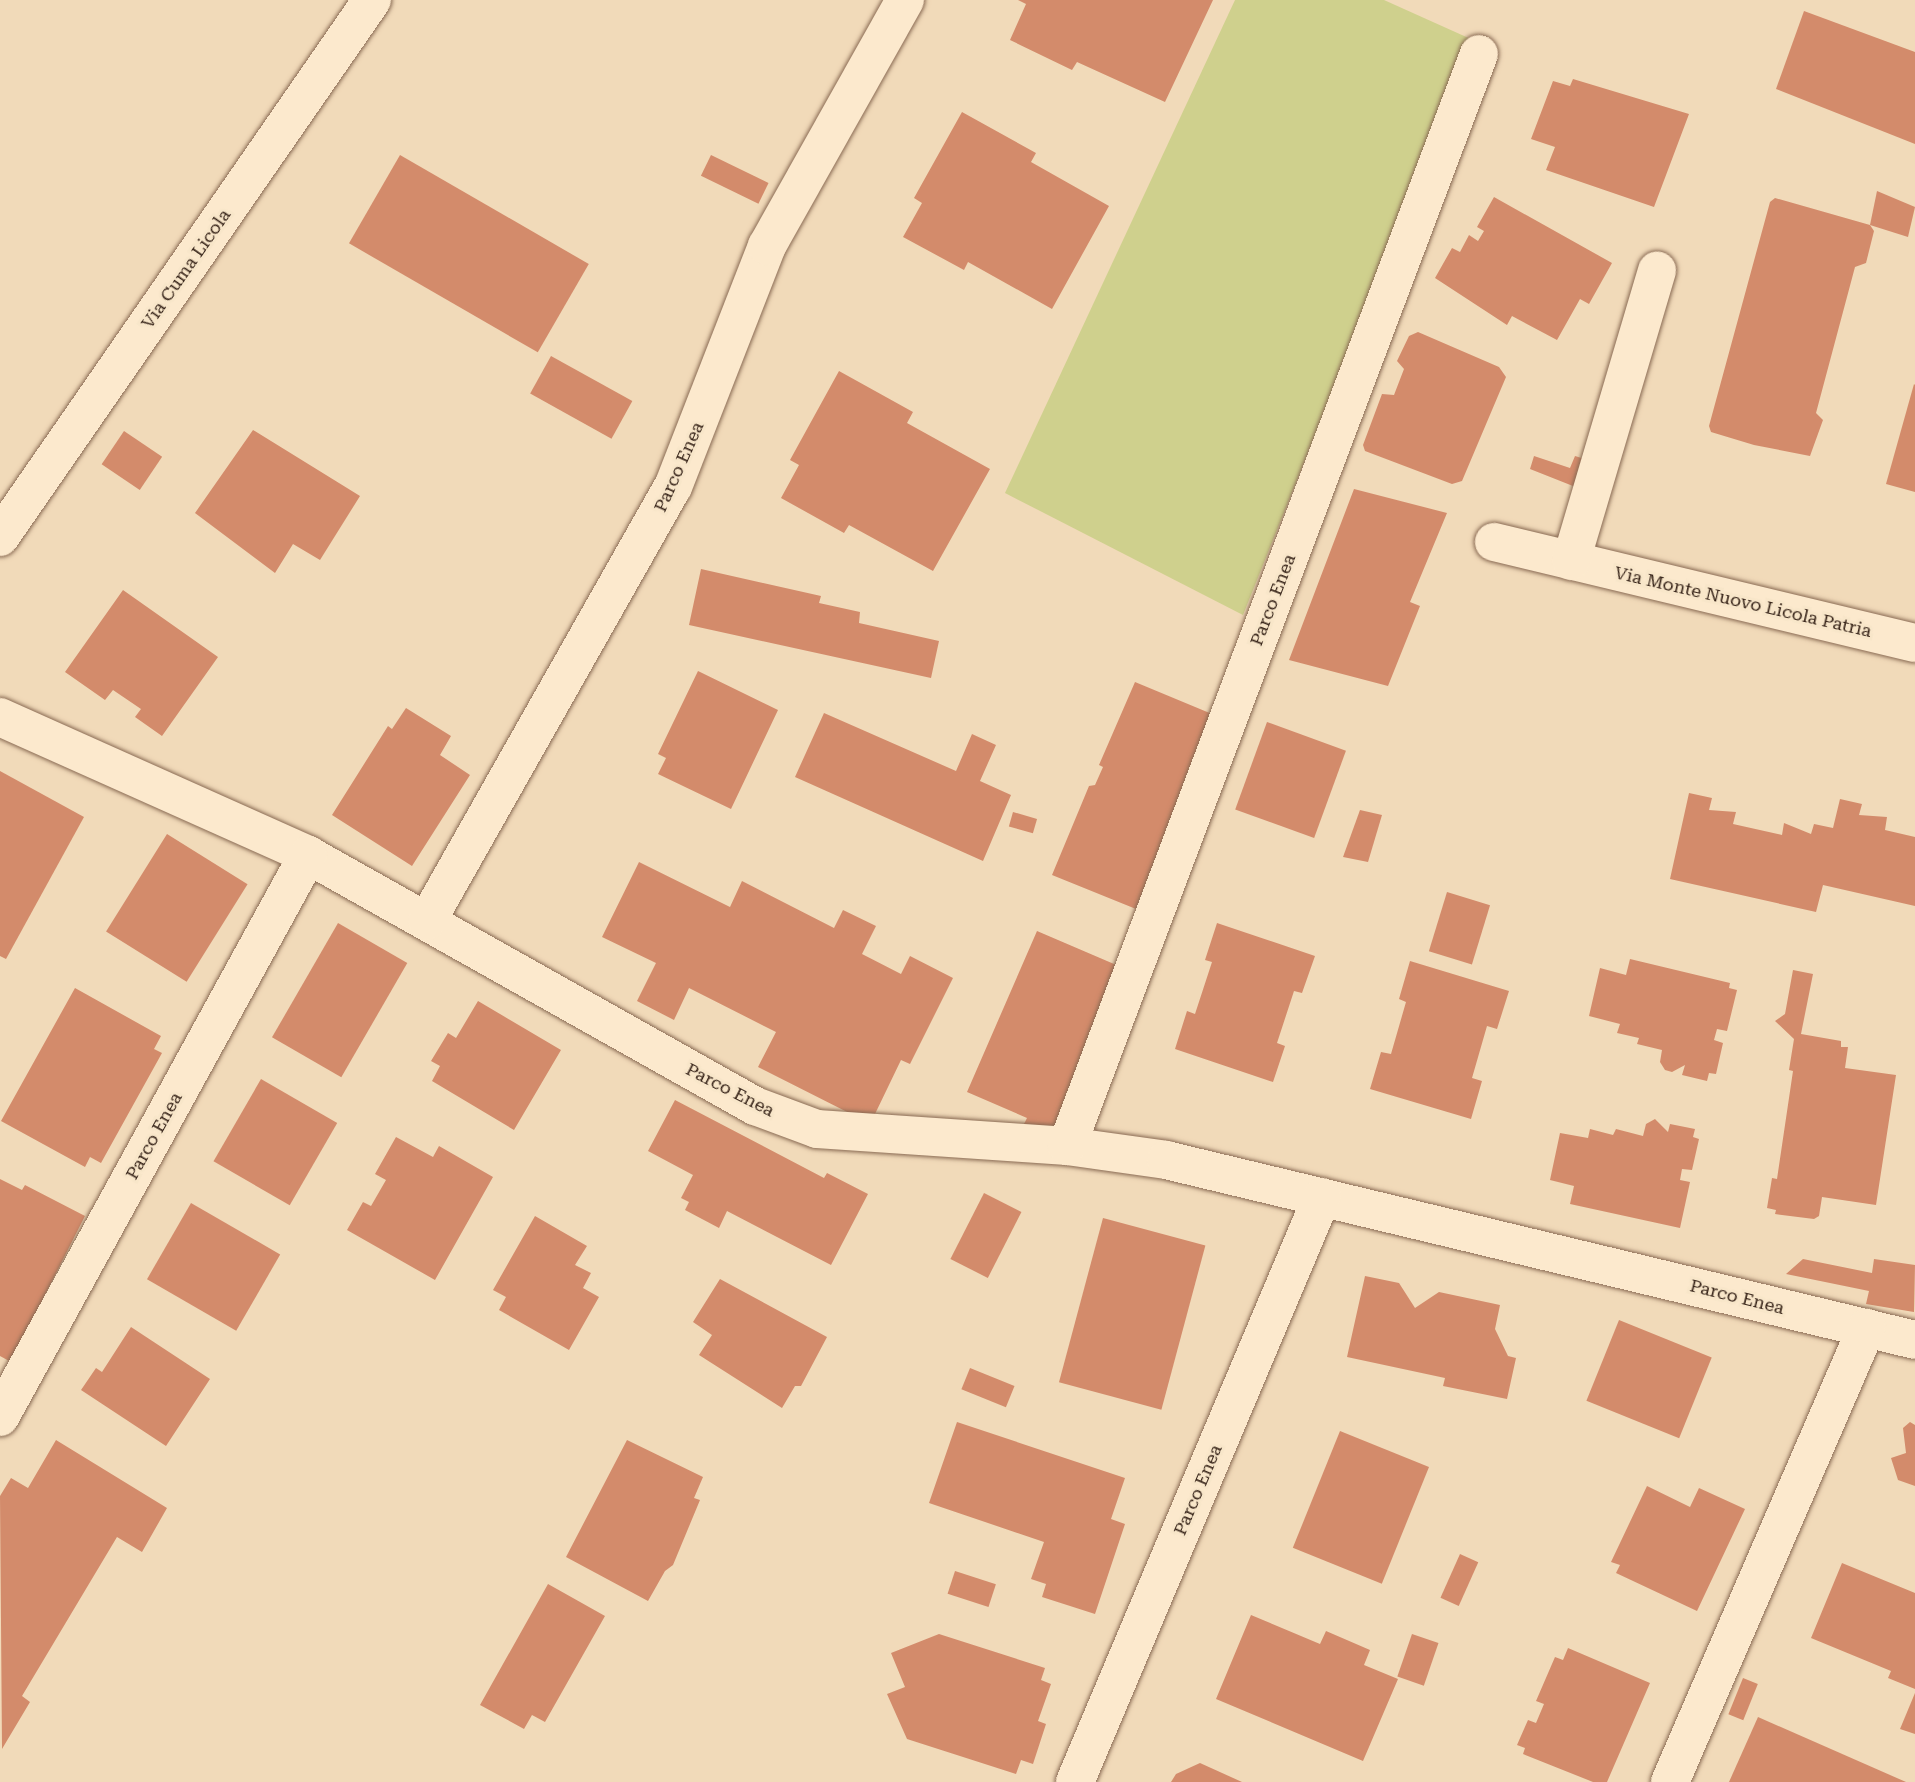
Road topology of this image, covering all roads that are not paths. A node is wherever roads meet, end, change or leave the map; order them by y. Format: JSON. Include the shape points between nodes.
{"nodes":[{"id":1,"x":372,"y":0,"type":"edge"},
{"id":2,"x":905,"y":0,"type":"edge"},
{"id":3,"x":1479,"y":54,"type":"dead end"},
{"id":4,"x":1657,"y":271,"type":"dead end"},
{"id":5,"x":0,"y":537,"type":"edge"},
{"id":6,"x":1494,"y":542,"type":"dead end"},
{"id":7,"x":1571,"y":561,"type":"junction"},
{"id":8,"x":1915,"y":643,"type":"edge"},
{"id":9,"x":0,"y":716,"type":"edge"},
{"id":10,"x":309,"y":855,"type":"junction"},
{"id":11,"x":427,"y":921,"type":"junction"},
{"id":12,"x":1067,"y":1146,"type":"junction"},
{"id":13,"x":1322,"y":1197,"type":"junction"},
{"id":14,"x":1866,"y":1328,"type":"junction"},
{"id":15,"x":1915,"y":1340,"type":"edge"},
{"id":16,"x":0,"y":1417,"type":"edge"},
{"id":17,"x":1075,"y":1782,"type":"edge"},
{"id":18,"x":1670,"y":1782,"type":"edge"}],
"edges":[{"from":1,"to":5,"type":"street","name":"Via Cuma Licola"},
{"from":2,"to":11,"type":"street","name":"Parco Enea","via":[[766,246],[673,487]]},
{"from":3,"to":12,"type":"street","name":"Parco Enea"},
{"from":4,"to":7,"type":"street"},
{"from":6,"to":7,"type":"street","name":"Via Monte Nuovo Licola Patria"},
{"from":7,"to":8,"type":"street","name":"Via Monte Nuovo Licola Patria"},
{"from":9,"to":10,"type":"street","name":"Parco Enea"},
{"from":10,"to":11,"type":"street","name":"Parco Enea"},
{"from":10,"to":16,"type":"street","name":"Parco Enea"},
{"from":11,"to":12,"type":"street","name":"Parco Enea","via":[[755,1106],[817,1129]]},
{"from":12,"to":13,"type":"street","name":"Parco Enea","via":[[1166,1160]]},
{"from":13,"to":14,"type":"street","name":"Parco Enea"},
{"from":13,"to":17,"type":"street","name":"Parco Enea"},
{"from":14,"to":15,"type":"street","name":"Parco Enea"},
{"from":14,"to":18,"type":"street"}]}
